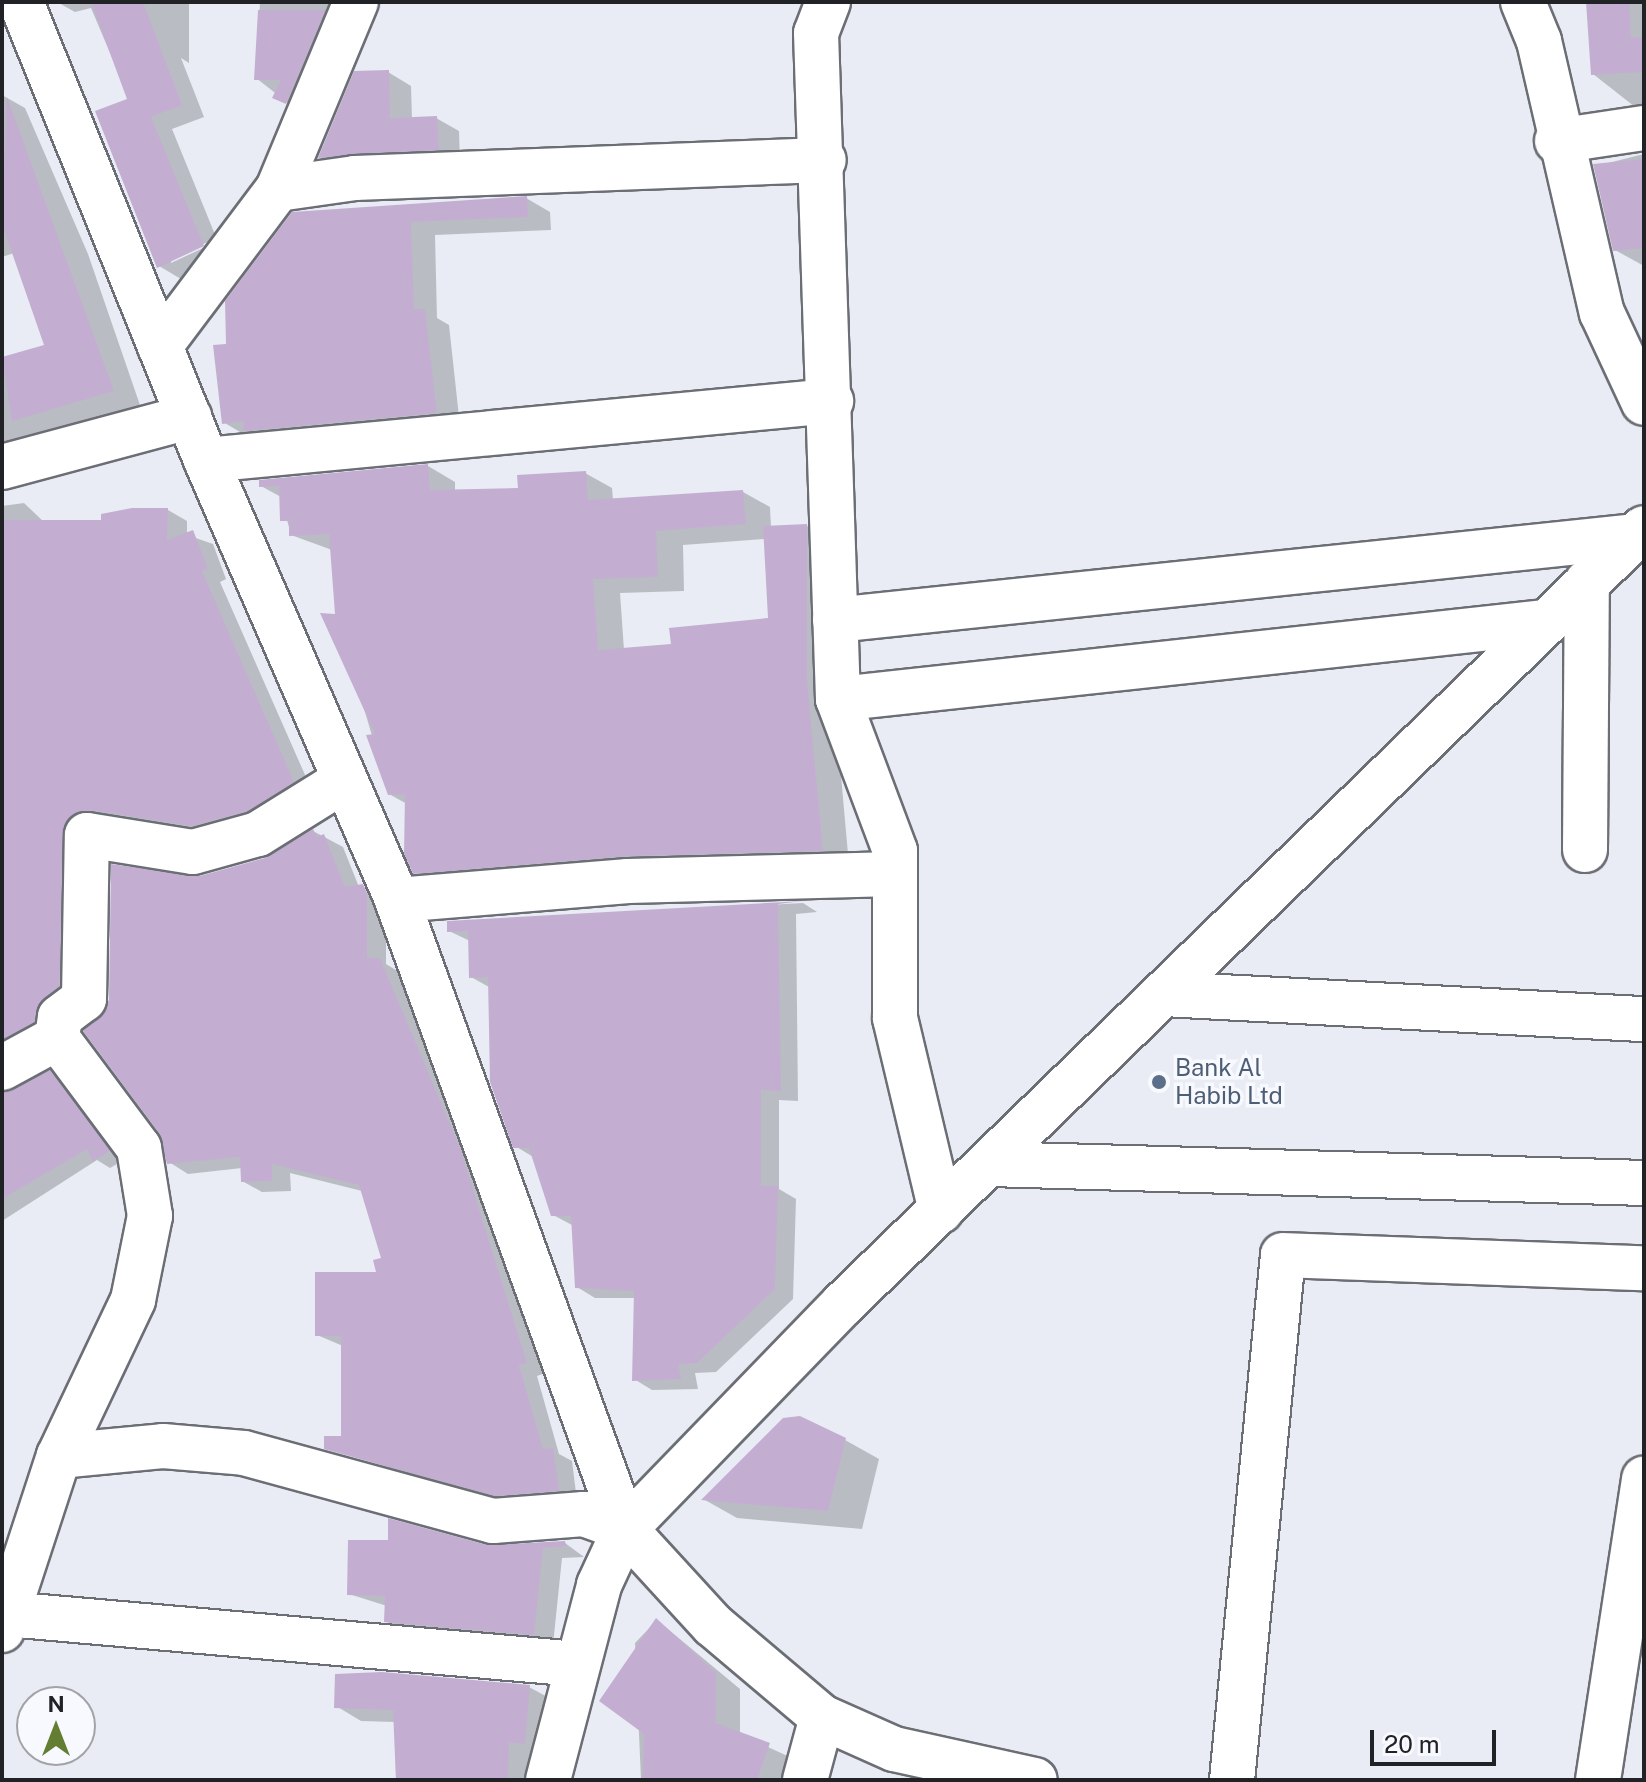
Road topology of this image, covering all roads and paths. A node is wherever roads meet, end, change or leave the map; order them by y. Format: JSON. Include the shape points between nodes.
{"nodes":[{"id":1,"x":828,"y":2,"type":"edge"},
{"id":2,"x":1523,"y":2,"type":"edge"},
{"id":3,"x":350,"y":3,"type":"edge"},
{"id":4,"x":17,"y":18,"type":"edge"},
{"id":5,"x":1644,"y":128,"type":"edge"},
{"id":6,"x":1557,"y":141,"type":"junction"},
{"id":7,"x":824,"y":160,"type":"junction"},
{"id":8,"x":278,"y":189,"type":"junction"},
{"id":9,"x":160,"y":346,"type":"junction"},
{"id":10,"x":831,"y":401,"type":"junction"},
{"id":11,"x":1644,"y":403,"type":"edge"},
{"id":12,"x":189,"y":417,"type":"junction"},
{"id":13,"x":206,"y":460,"type":"junction"},
{"id":14,"x":2,"y":467,"type":"edge"},
{"id":15,"x":1640,"y":532,"type":"edge"},
{"id":16,"x":1587,"y":582,"type":"junction"},
{"id":17,"x":835,"y":620,"type":"junction"},
{"id":18,"x":1546,"y":622,"type":"junction"},
{"id":19,"x":838,"y":699,"type":"junction"},
{"id":20,"x":343,"y":781,"type":"junction"},
{"id":21,"x":1585,"y":850,"type":"dead end"},
{"id":22,"x":895,"y":874,"type":"junction"},
{"id":23,"x":397,"y":900,"type":"junction"},
{"id":24,"x":1164,"y":994,"type":"junction"},
{"id":25,"x":1644,"y":1019,"type":"edge"},
{"id":26,"x":57,"y":1038,"type":"junction"},
{"id":27,"x":2,"y":1068,"type":"edge"},
{"id":28,"x":990,"y":1164,"type":"junction"},
{"id":29,"x":1644,"y":1183,"type":"edge"},
{"id":30,"x":941,"y":1211,"type":"junction"},
{"id":31,"x":1644,"y":1268,"type":"edge"},
{"id":32,"x":59,"y":1456,"type":"junction"},
{"id":33,"x":1644,"y":1478,"type":"edge"},
{"id":34,"x":625,"y":1529,"type":"junction"},
{"id":35,"x":5,"y":1622,"type":"edge"},
{"id":36,"x":577,"y":1664,"type":"junction"},
{"id":37,"x":822,"y":1717,"type":"junction"},
{"id":38,"x":548,"y":1780,"type":"edge"},
{"id":39,"x":805,"y":1780,"type":"edge"},
{"id":40,"x":1035,"y":1780,"type":"edge"},
{"id":41,"x":1232,"y":1780,"type":"edge"},
{"id":42,"x":1598,"y":1780,"type":"edge"}],
"edges":[{"from":1,"to":7,"type":"street","via":[[816,33]]},
{"from":2,"to":6,"type":"street","via":[[1539,41]]},
{"from":3,"to":8,"type":"street"},
{"from":4,"to":9,"type":"street"},
{"from":5,"to":6,"type":"street"},
{"from":6,"to":11,"type":"street","via":[[1602,313]]},
{"from":7,"to":8,"type":"street","via":[[355,178]]},
{"from":7,"to":10,"type":"street"},
{"from":8,"to":9,"type":"street"},
{"from":9,"to":12,"type":"street"},
{"from":10,"to":13,"type":"street"},
{"from":10,"to":17,"type":"street"},
{"from":12,"to":13,"type":"street"},
{"from":12,"to":14,"type":"street"},
{"from":13,"to":20,"type":"street"},
{"from":15,"to":16,"type":"street"},
{"from":15,"to":17,"type":"street"},
{"from":16,"to":18,"type":"street"},
{"from":16,"to":21,"type":"street"},
{"from":17,"to":19,"type":"street"},
{"from":18,"to":19,"type":"street"},
{"from":18,"to":24,"type":"street"},
{"from":19,"to":22,"type":"street","via":[[895,851]]},
{"from":20,"to":23,"type":"street"},
{"from":20,"to":26,"type":"street","via":[[258,834],[193,852],[87,835],[84,999],[60,1017]]},
{"from":22,"to":23,"type":"street","via":[[628,881]]},
{"from":22,"to":30,"type":"street","via":[[895,1018]]},
{"from":23,"to":34,"type":"street"},
{"from":24,"to":25,"type":"street"},
{"from":24,"to":28,"type":"street"},
{"from":26,"to":27,"type":"street"},
{"from":26,"to":32,"type":"street","via":[[139,1148],[150,1216],[133,1300]]},
{"from":28,"to":29,"type":"street"},
{"from":28,"to":30,"type":"street"},
{"from":30,"to":34,"type":"street"},
{"from":31,"to":41,"type":"street","via":[[1283,1255]]},
{"from":32,"to":34,"type":"street","via":[[163,1446],[244,1453],[493,1521],[584,1514]]},
{"from":32,"to":35,"type":"street"},
{"from":33,"to":42,"type":"street"},
{"from":34,"to":36,"type":"street","via":[[599,1585]]},
{"from":34,"to":37,"type":"street","via":[[713,1625]]},
{"from":35,"to":36,"type":"street"},
{"from":36,"to":38,"type":"street"},
{"from":37,"to":39,"type":"street"},
{"from":37,"to":40,"type":"street","via":[[894,1749]]}]}
